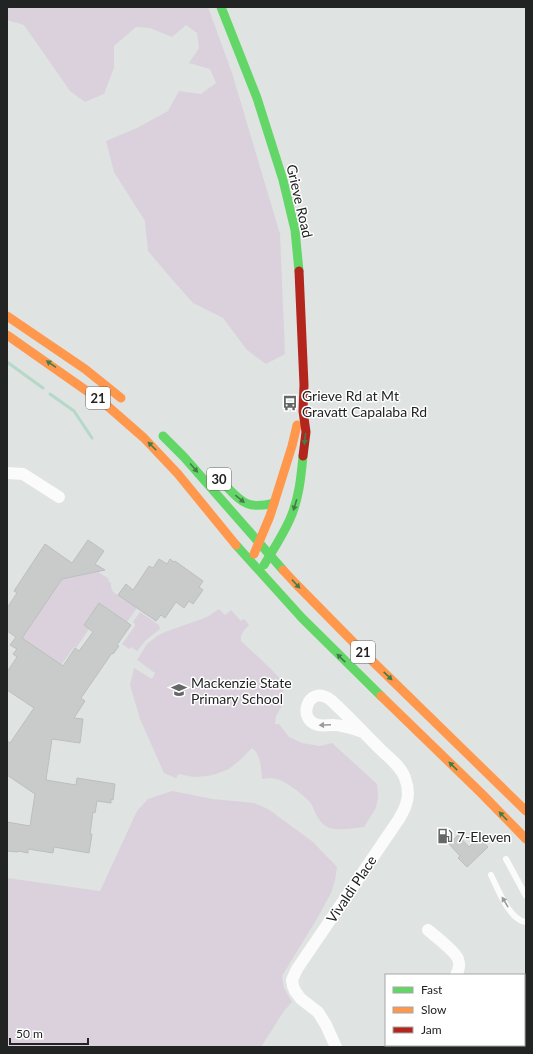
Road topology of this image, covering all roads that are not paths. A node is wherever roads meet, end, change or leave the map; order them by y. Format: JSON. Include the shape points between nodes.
{"nodes":[{"id":1,"x":221,"y":7,"type":"edge"},
{"id":2,"x":7,"y":316,"type":"edge"},
{"id":3,"x":7,"y":335,"type":"edge"},
{"id":4,"x":128,"y":404,"type":"dead end"},
{"id":5,"x":302,"y":411,"type":"junction"},
{"id":6,"x":156,"y":429,"type":"dead end"},
{"id":7,"x":167,"y":440,"type":"junction"},
{"id":8,"x":195,"y":456,"type":"dead end"},
{"id":9,"x":7,"y":473,"type":"edge"},
{"id":10,"x":217,"y":477,"type":"dead end"},
{"id":11,"x":59,"y":497,"type":"dead end"},
{"id":12,"x":274,"y":503,"type":"junction"},
{"id":13,"x":260,"y":544,"type":"junction"},
{"id":14,"x":270,"y":555,"type":"junction"},
{"id":15,"x":251,"y":562,"type":"junction"},
{"id":16,"x":259,"y":571,"type":"junction"},
{"id":17,"x":363,"y":732,"type":"dead end"},
{"id":18,"x":526,"y":811,"type":"edge"},
{"id":19,"x":526,"y":839,"type":"edge"},
{"id":20,"x":506,"y":859,"type":"dead end"},
{"id":21,"x":491,"y":875,"type":"dead end"},
{"id":22,"x":526,"y":896,"type":"edge"},
{"id":23,"x":526,"y":922,"type":"edge"},
{"id":24,"x":428,"y":930,"type":"dead end"},
{"id":25,"x":457,"y":974,"type":"edge"},
{"id":26,"x":336,"y":1047,"type":"edge"}],
"edges":[{"from":1,"to":5,"type":"main road","name":"Grieve Road","via":[[257,98],[283,180],[295,230],[300,281],[304,385]]},
{"from":2,"to":4,"type":"main road","number":"21","via":[[85,369]]},
{"from":15,"to":3,"type":"main road","number":"21","one_way":true,"via":[[178,474],[144,438],[104,402]]},
{"from":5,"to":12,"type":"main road","name":"Grieve Road"},
{"from":5,"to":14,"type":"main road","name":"Grieve Road","one_way":true,"via":[[306,432],[300,485],[290,519]]},
{"from":6,"to":7,"type":"main road","number":"21"},
{"from":7,"to":8,"type":"main road","number":"30"},
{"from":7,"to":13,"type":"main road","number":"21","one_way":true},
{"from":9,"to":11,"type":"street","via":[[27,476]]},
{"from":10,"to":12,"type":"main road","number":"30","one_way":true,"via":[[245,503],[257,506]]},
{"from":12,"to":13,"type":"main road","name":"Grieve Road"},
{"from":13,"to":14,"type":"main road","number":"21"},
{"from":13,"to":15,"type":"main road","name":"Grieve Road"},
{"from":14,"to":16,"type":"main road","name":"Grieve Road"},
{"from":14,"to":18,"type":"main road","number":"21","one_way":true,"via":[[361,650]]},
{"from":15,"to":16,"type":"main road","number":"21"},
{"from":19,"to":16,"type":"main road","number":"21","one_way":true,"via":[[318,635]]},
{"from":17,"to":26,"type":"street","name":"Vivaldi Place","via":[[402,773],[407,784],[408,797],[406,808],[292,980],[296,994],[318,1012]]},
{"from":20,"to":22,"type":"lane"},
{"from":23,"to":21,"type":"lane","one_way":true,"via":[[512,914]]},
{"from":24,"to":25,"type":"street","via":[[458,958]]}]}
